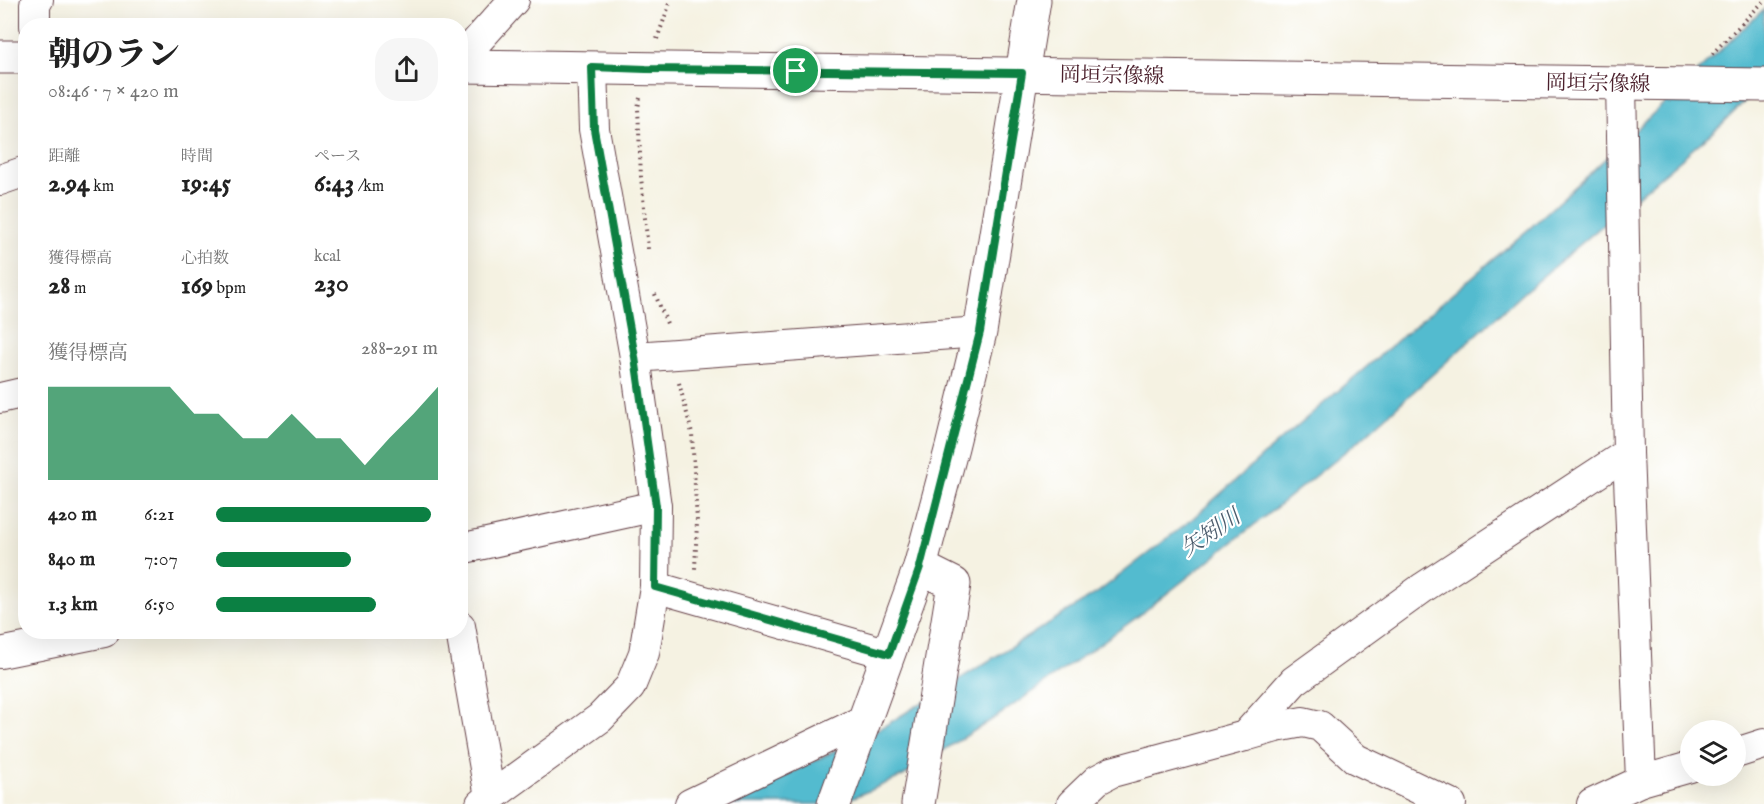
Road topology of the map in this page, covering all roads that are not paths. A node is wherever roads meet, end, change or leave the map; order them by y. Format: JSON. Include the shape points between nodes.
{"nodes":[{"id":1,"x":514,"y":0,"type":"edge"},
{"id":2,"x":1034,"y":0,"type":"edge"},
{"id":3,"x":468,"y":51,"type":"edge"},
{"id":4,"x":0,"y":57,"type":"edge"},
{"id":5,"x":18,"y":57,"type":"edge"},
{"id":6,"x":468,"y":66,"type":"edge"},
{"id":7,"x":592,"y":67,"type":"junction"},
{"id":8,"x":1022,"y":73,"type":"junction"},
{"id":9,"x":1621,"y":83,"type":"junction"},
{"id":10,"x":1764,"y":85,"type":"edge"},
{"id":11,"x":18,"y":174,"type":"edge"},
{"id":12,"x":0,"y":180,"type":"edge"},
{"id":13,"x":980,"y":332,"type":"junction"},
{"id":14,"x":635,"y":357,"type":"junction"},
{"id":15,"x":18,"y":394,"type":"edge"},
{"id":16,"x":0,"y":398,"type":"edge"},
{"id":17,"x":1628,"y":453,"type":"junction"},
{"id":18,"x":656,"y":506,"type":"junction"},
{"id":19,"x":468,"y":547,"type":"edge"},
{"id":20,"x":920,"y":567,"type":"junction"},
{"id":21,"x":655,"y":587,"type":"junction"},
{"id":22,"x":71,"y":639,"type":"edge"},
{"id":23,"x":462,"y":639,"type":"edge"},
{"id":24,"x":0,"y":654,"type":"edge"},
{"id":25,"x":889,"y":654,"type":"junction"},
{"id":26,"x":862,"y":726,"type":"junction"},
{"id":27,"x":1245,"y":736,"type":"junction"},
{"id":28,"x":1764,"y":744,"type":"edge"},
{"id":29,"x":1746,"y":750,"type":"edge"},
{"id":30,"x":1680,"y":770,"type":"edge"},
{"id":31,"x":1641,"y":781,"type":"junction"},
{"id":32,"x":920,"y":791,"type":"edge"},
{"id":33,"x":485,"y":800,"type":"edge"},
{"id":34,"x":690,"y":804,"type":"edge"},
{"id":35,"x":834,"y":804,"type":"edge"},
{"id":36,"x":1072,"y":804,"type":"edge"},
{"id":37,"x":1451,"y":804,"type":"edge"},
{"id":38,"x":1592,"y":804,"type":"edge"}],
"edges":[{"from":1,"to":3,"type":"street"},
{"from":2,"to":8,"type":"main road"},
{"from":4,"to":5,"type":"main road"},
{"from":6,"to":7,"type":"main road","name":"岡垣宗像線"},
{"from":7,"to":8,"type":"main road","name":"岡垣宗像線"},
{"from":7,"to":14,"type":"street","via":[[594,129]]},
{"from":8,"to":9,"type":"main road","name":"岡垣宗像線"},
{"from":8,"to":13,"type":"main road"},
{"from":9,"to":10,"type":"main road","name":"岡垣宗像線"},
{"from":9,"to":17,"type":"street"},
{"from":11,"to":12,"type":"street"},
{"from":13,"to":14,"type":"street"},
{"from":13,"to":20,"type":"main road"},
{"from":14,"to":18,"type":"street"},
{"from":15,"to":16,"type":"street"},
{"from":17,"to":27,"type":"street","via":[[1424,587],[1294,681]]},
{"from":17,"to":31,"type":"street"},
{"from":18,"to":19,"type":"street"},
{"from":18,"to":21,"type":"street"},
{"from":20,"to":25,"type":"main road"},
{"from":20,"to":32,"type":"main road","via":[[954,584]]},
{"from":21,"to":25,"type":"street"},
{"from":21,"to":33,"type":"street","via":[[644,653],[630,687],[600,718]]},
{"from":22,"to":24,"type":"street"},
{"from":23,"to":33,"type":"street"},
{"from":25,"to":26,"type":"main road"},
{"from":26,"to":34,"type":"street"},
{"from":26,"to":35,"type":"main road"},
{"from":27,"to":36,"type":"street","via":[[1112,772],[1097,780]]},
{"from":27,"to":37,"type":"street","via":[[1303,722],[1320,726],[1356,759]]},
{"from":28,"to":29,"type":"street"},
{"from":30,"to":31,"type":"street"},
{"from":31,"to":38,"type":"street"}]}
